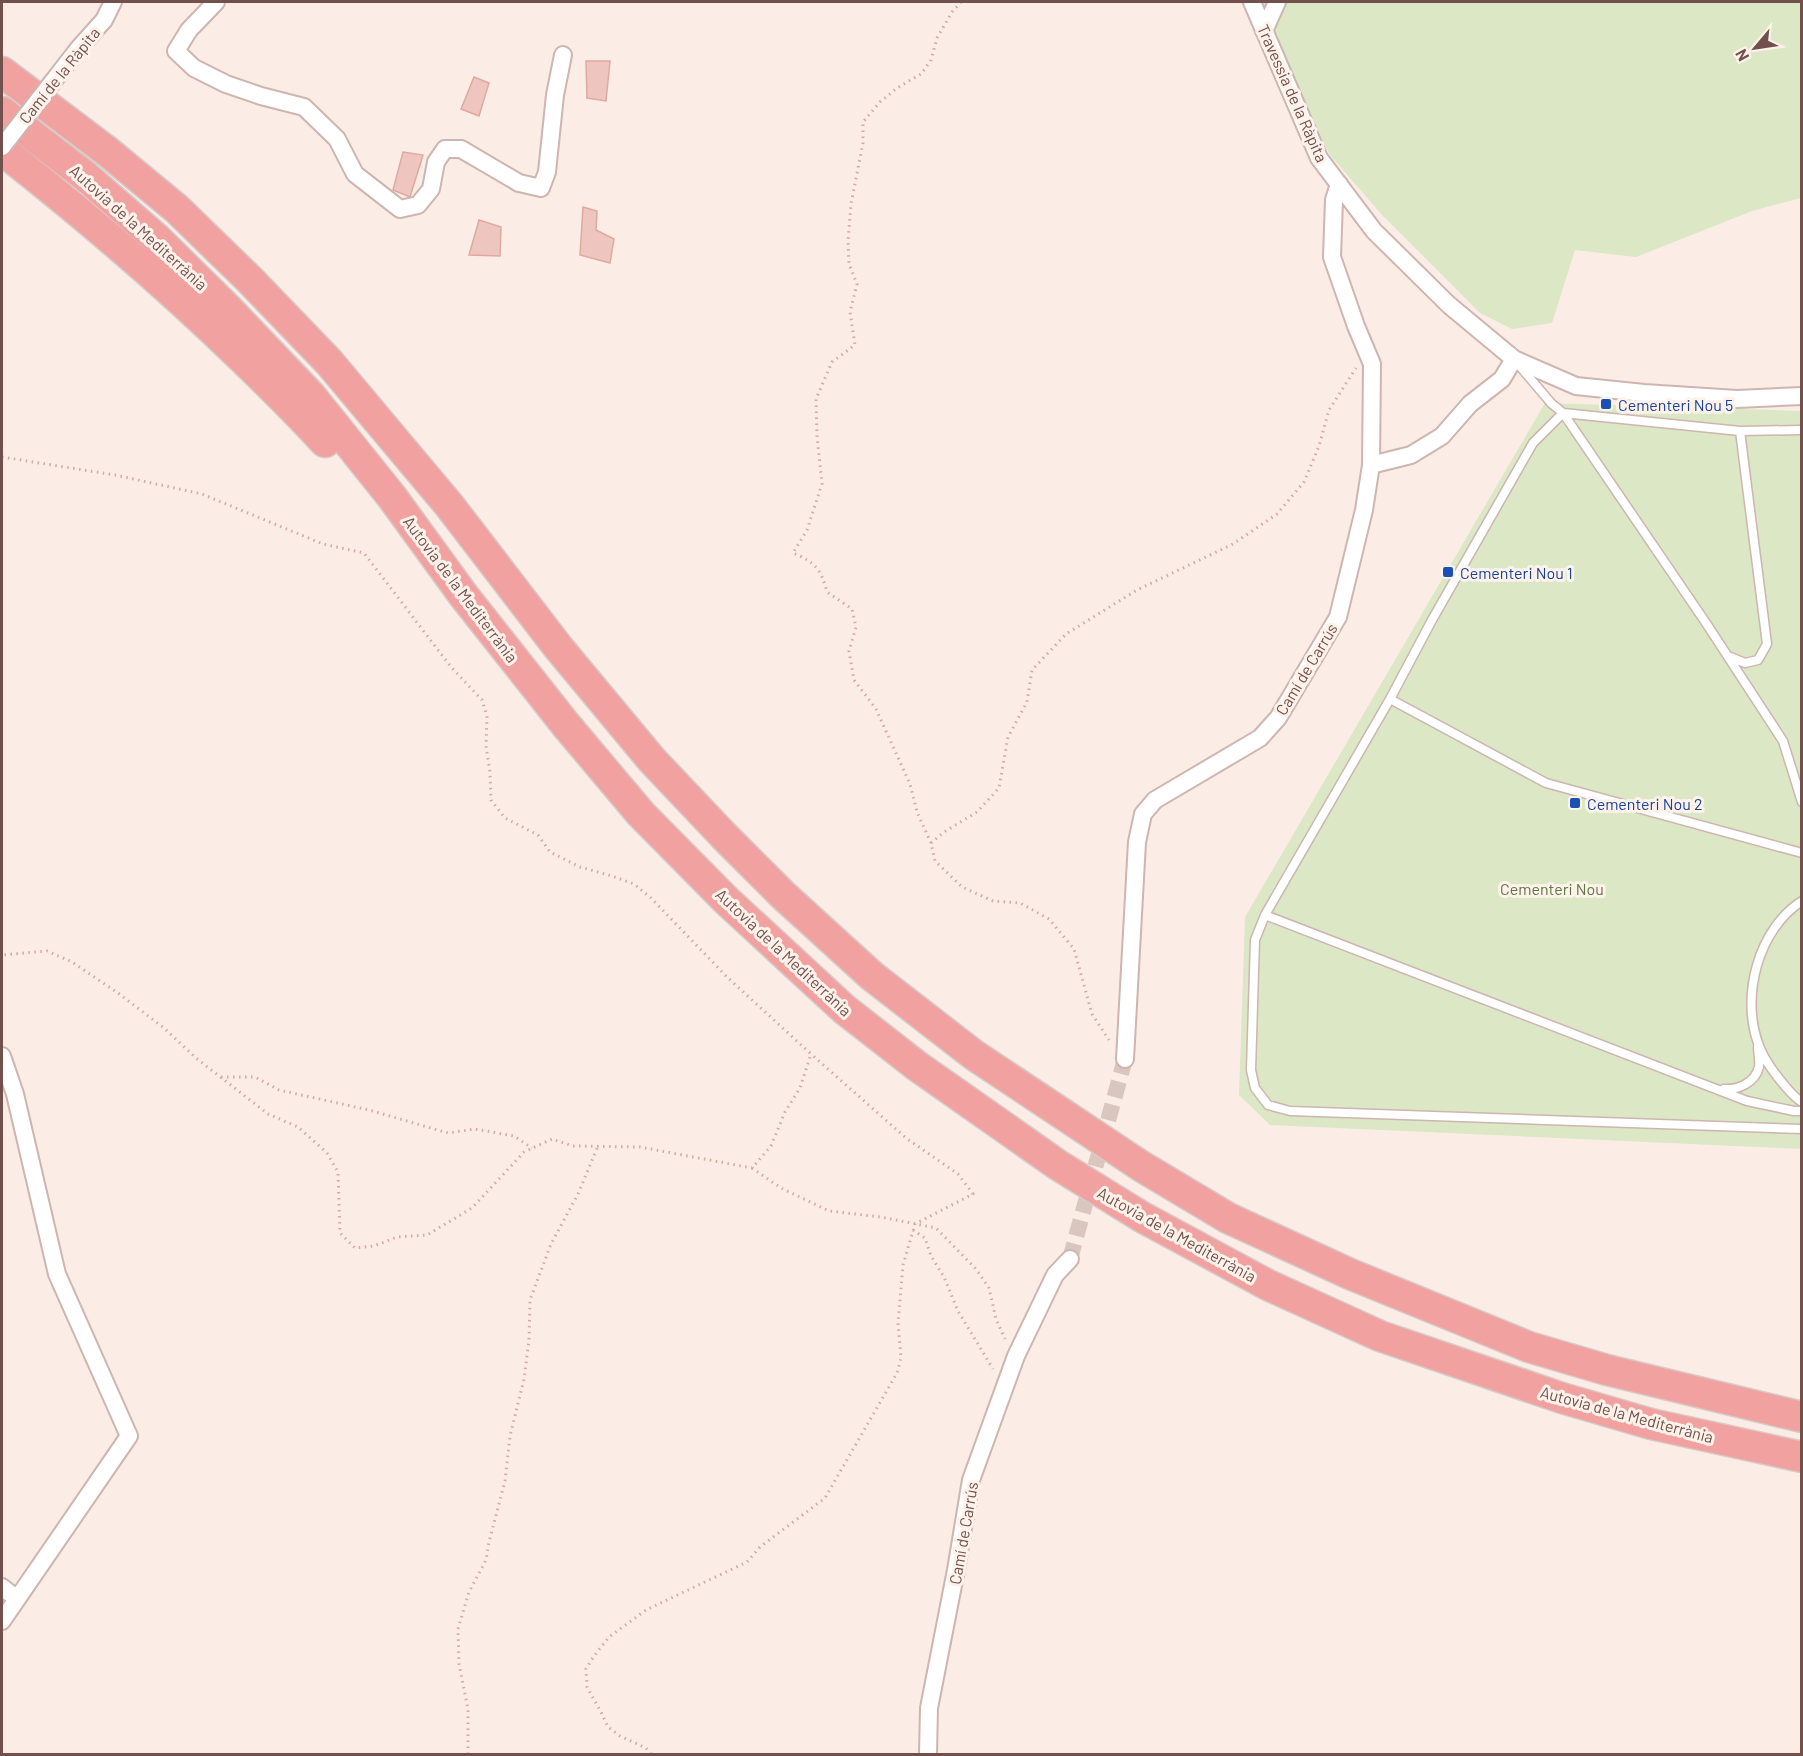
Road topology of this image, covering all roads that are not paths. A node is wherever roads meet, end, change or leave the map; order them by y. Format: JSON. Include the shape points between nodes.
{"nodes":[{"id":1,"x":113,"y":2,"type":"edge"},
{"id":2,"x":216,"y":2,"type":"edge"},
{"id":3,"x":1252,"y":2,"type":"edge"},
{"id":4,"x":1277,"y":2,"type":"edge"},
{"id":5,"x":1264,"y":31,"type":"junction"},
{"id":6,"x":563,"y":55,"type":"dead end"},
{"id":7,"x":2,"y":72,"type":"edge"},
{"id":8,"x":2,"y":112,"type":"edge"},
{"id":9,"x":2,"y":148,"type":"edge"},
{"id":10,"x":1339,"y":184,"type":"junction"},
{"id":11,"x":1514,"y":359,"type":"junction"},
{"id":12,"x":1802,"y":396,"type":"edge"},
{"id":13,"x":1563,"y":412,"type":"junction"},
{"id":14,"x":1802,"y":430,"type":"edge"},
{"id":15,"x":1740,"y":432,"type":"junction"},
{"id":16,"x":1371,"y":465,"type":"junction"},
{"id":17,"x":464,"y":596,"type":"junction"},
{"id":18,"x":1728,"y":656,"type":"junction"},
{"id":19,"x":1390,"y":699,"type":"junction"},
{"id":20,"x":1802,"y":802,"type":"edge"},
{"id":21,"x":1802,"y":853,"type":"edge"},
{"id":22,"x":1802,"y":901,"type":"edge"},
{"id":23,"x":1265,"y":915,"type":"junction"},
{"id":24,"x":1758,"y":1043,"type":"junction"},
{"id":25,"x":2,"y":1056,"type":"edge"},
{"id":26,"x":1125,"y":1059,"type":"tunnel mouth"},
{"id":27,"x":1700,"y":1082,"type":"junction"},
{"id":28,"x":1802,"y":1102,"type":"edge"},
{"id":29,"x":1802,"y":1111,"type":"edge"},
{"id":30,"x":1802,"y":1129,"type":"edge"},
{"id":31,"x":1070,"y":1259,"type":"tunnel mouth"},
{"id":32,"x":1802,"y":1417,"type":"edge"},
{"id":33,"x":1802,"y":1457,"type":"edge"},
{"id":34,"x":2,"y":1587,"type":"edge"},
{"id":35,"x":17,"y":1599,"type":"junction"},
{"id":36,"x":2,"y":1622,"type":"edge"},
{"id":37,"x":928,"y":1755,"type":"edge"}],
"edges":[{"from":1,"to":9,"type":"street","name":"Camí de la Ràpita","bridge":true,"via":[[104,20]]},
{"from":2,"to":6,"type":"street","via":[[189,30],[177,51],[194,68],[226,84],[304,107],[337,139],[355,174],[400,209],[418,205],[431,189],[436,162],[445,149],[461,149],[519,183],[541,188],[547,172]]},
{"from":3,"to":5,"type":"street","name":"Travessia de la Ràpita"},
{"from":4,"to":5,"type":"street"},
{"from":5,"to":10,"type":"street","name":"Travessia de la Ràpita","via":[[1319,158]]},
{"from":7,"to":32,"type":"highway","name":"Autovia de la Mediterrània","via":[[177,209],[250,280],[329,362],[386,430],[652,760],[783,895],[872,976],[974,1055],[1141,1166],[1228,1218],[1350,1274],[1529,1347]]},
{"from":8,"to":17,"type":"highway","name":"Autovia de la Mediterrània","via":[[85,176],[228,309],[311,396]]},
{"from":9,"to":17,"type":"highway","via":[[207,324],[302,417]]},
{"from":10,"to":11,"type":"street","name":"Travessia de la Ràpita","via":[[1374,231],[1449,305]]},
{"from":10,"to":16,"type":"street","name":"Camí de Carrús","via":[[1334,200],[1332,257],[1372,364]]},
{"from":11,"to":12,"type":"street","name":"Travessia de la Ràpita","via":[[1576,386],[1737,399]]},
{"from":11,"to":13,"type":"lane","via":[[1551,404]]},
{"from":11,"to":16,"type":"street","via":[[1502,379],[1470,405],[1442,436],[1411,455]]},
{"from":13,"to":15,"type":"lane"},
{"from":13,"to":18,"type":"lane"},
{"from":13,"to":19,"type":"lane","via":[[1533,443]]},
{"from":14,"to":15,"type":"lane"},
{"from":15,"to":18,"type":"lane","via":[[1767,644],[1758,660],[1745,663]]},
{"from":16,"to":26,"type":"street","name":"Camí de Carrús","via":[[1338,617],[1278,718],[1260,738],[1155,800],[1143,814],[1137,842]]},
{"from":17,"to":33,"type":"highway","name":"Autovia de la Mediterrània","via":[[641,814],[726,900],[844,1009],[1058,1165],[1142,1217],[1268,1285],[1380,1336],[1651,1424]]},
{"from":18,"to":20,"type":"lane","via":[[1783,741]]},
{"from":19,"to":21,"type":"lane","via":[[1546,783]]},
{"from":19,"to":23,"type":"lane"},
{"from":22,"to":24,"type":"lane","via":[[1776,925],[1762,950],[1752,984],[1752,1016]]},
{"from":23,"to":27,"type":"lane"},
{"from":23,"to":30,"type":"lane","via":[[1255,939],[1251,1070],[1255,1088],[1268,1105],[1290,1111]]},
{"from":24,"to":27,"type":"lane","via":[[1759,1067],[1746,1085],[1734,1090]]},
{"from":24,"to":28,"type":"lane","via":[[1772,1072]]},
{"from":25,"to":35,"type":"street","via":[[15,1094],[57,1274],[129,1436]]},
{"from":27,"to":29,"type":"lane","via":[[1747,1101]]},
{"from":31,"to":37,"type":"street","name":"Camí de Carrús","via":[[1055,1275],[1016,1356],[971,1480],[929,1708]]},
{"from":34,"to":35,"type":"street"},
{"from":35,"to":36,"type":"street"}]}
